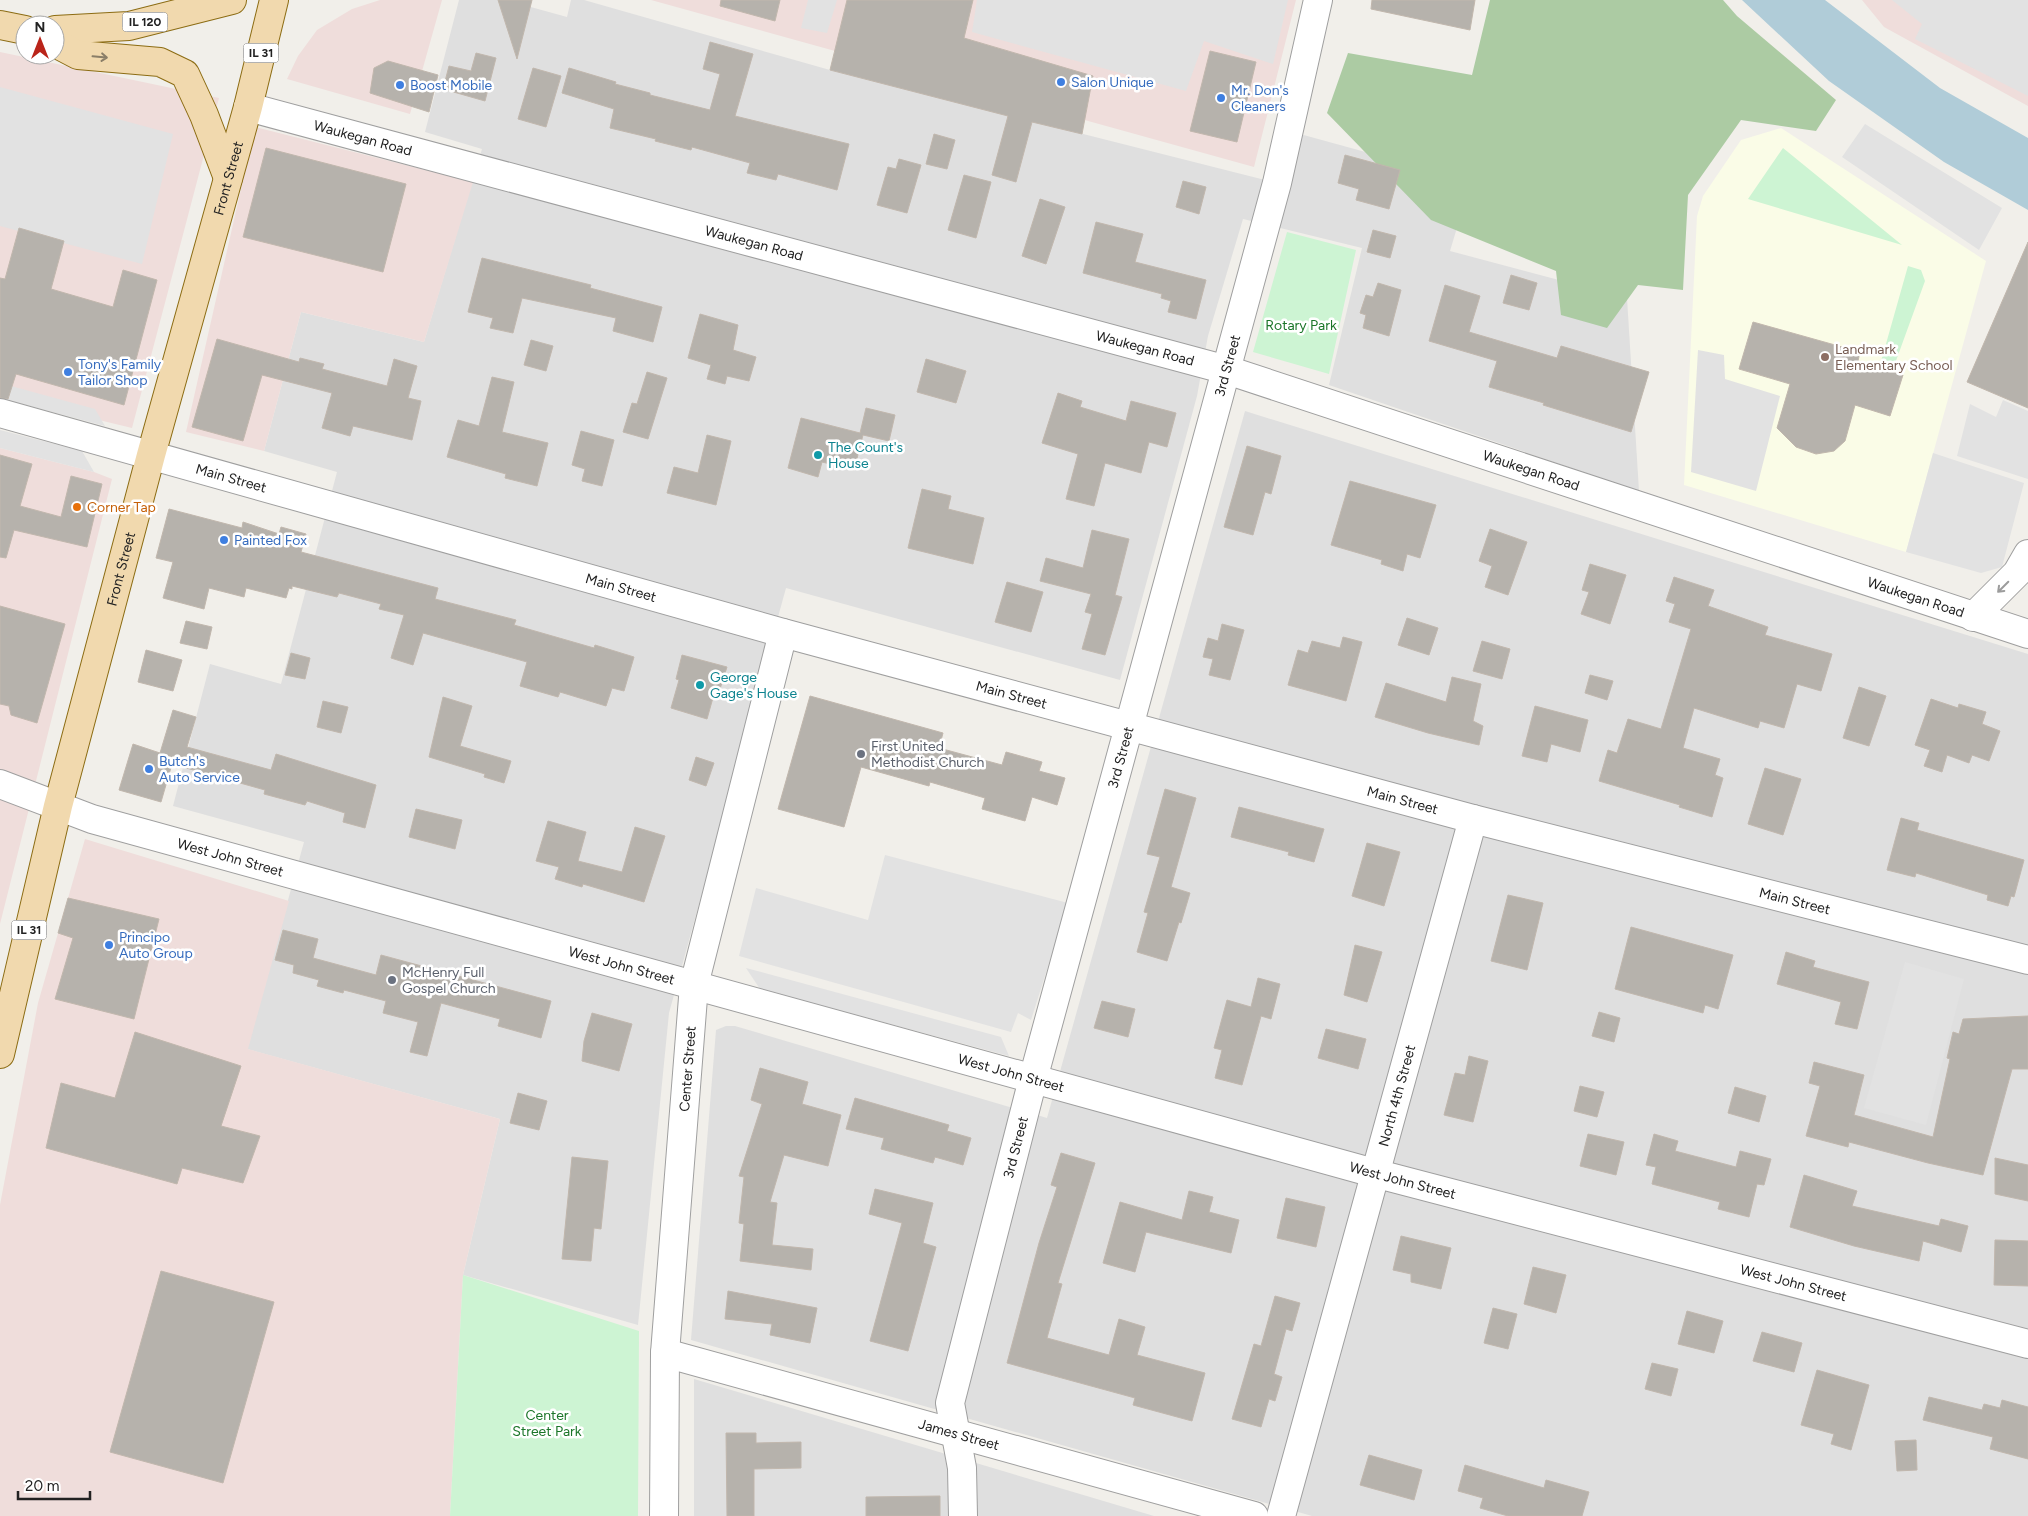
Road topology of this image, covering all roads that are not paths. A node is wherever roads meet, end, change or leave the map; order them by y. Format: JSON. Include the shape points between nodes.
{"nodes":[{"id":1,"x":232,"y":0,"type":"edge"},
{"id":2,"x":274,"y":0,"type":"edge"},
{"id":3,"x":1318,"y":0,"type":"edge"},
{"id":4,"x":0,"y":24,"type":"edge"},
{"id":5,"x":15,"y":28,"type":"edge"},
{"id":6,"x":65,"y":29,"type":"edge"},
{"id":7,"x":65,"y":49,"type":"edge"},
{"id":8,"x":248,"y":107,"type":"junction"},
{"id":9,"x":228,"y":178,"type":"junction"},
{"id":10,"x":1227,"y":370,"type":"junction"},
{"id":11,"x":0,"y":412,"type":"edge"},
{"id":12,"x":151,"y":455,"type":"junction"},
{"id":13,"x":2028,"y":554,"type":"edge"},
{"id":14,"x":1973,"y":617,"type":"junction"},
{"id":15,"x":783,"y":633,"type":"junction"},
{"id":16,"x":2028,"y":634,"type":"edge"},
{"id":17,"x":1130,"y":726,"type":"junction"},
{"id":18,"x":0,"y":784,"type":"edge"},
{"id":19,"x":58,"y":806,"type":"junction"},
{"id":20,"x":1473,"y":819,"type":"junction"},
{"id":21,"x":2028,"y":960,"type":"edge"},
{"id":22,"x":694,"y":985,"type":"junction"},
{"id":23,"x":0,"y":1054,"type":"edge"},
{"id":24,"x":1033,"y":1078,"type":"junction"},
{"id":25,"x":1374,"y":1173,"type":"junction"},
{"id":26,"x":2028,"y":1344,"type":"edge"},
{"id":27,"x":665,"y":1353,"type":"junction"},
{"id":28,"x":956,"y":1433,"type":"junction"},
{"id":29,"x":664,"y":1516,"type":"edge"},
{"id":30,"x":963,"y":1516,"type":"edge"},
{"id":31,"x":1254,"y":1516,"type":"edge"},
{"id":32,"x":1281,"y":1516,"type":"edge"}],
"edges":[{"from":1,"to":6,"type":"main road","number":"IL 120","via":[[128,26]]},
{"from":2,"to":8,"type":"main road","name":"Front Street","number":"IL 31"},
{"from":3,"to":10,"type":"street","name":"3rd Street","via":[[1277,183]]},
{"from":4,"to":5,"type":"main road"},
{"from":7,"to":9,"type":"main road","one_way":true,"via":[[78,56],[160,62],[185,74]]},
{"from":8,"to":9,"type":"main road","name":"Front Street","number":"IL 31"},
{"from":8,"to":10,"type":"street","name":"Waukegan Road"},
{"from":9,"to":12,"type":"main road","name":"Front Street","number":"IL 31"},
{"from":10,"to":14,"type":"street","name":"Waukegan Road"},
{"from":10,"to":17,"type":"street","name":"3rd Street"},
{"from":11,"to":12,"type":"street","name":"Main Street"},
{"from":12,"to":15,"type":"street","name":"Main Street"},
{"from":12,"to":19,"type":"main road","name":"Front Street","number":"IL 31"},
{"from":13,"to":14,"type":"street","one_way":true,"via":[[2017,573]]},
{"from":14,"to":16,"type":"street","name":"Waukegan Road"},
{"from":15,"to":17,"type":"street","name":"Main Street"},
{"from":15,"to":22,"type":"street","name":"Center Street"},
{"from":17,"to":20,"type":"street","name":"Main Street"},
{"from":17,"to":24,"type":"street","name":"3rd Street"},
{"from":18,"to":19,"type":"street","name":"West John Street"},
{"from":19,"to":22,"type":"street","name":"West John Street","via":[[92,819]]},
{"from":19,"to":23,"type":"main road","name":"Front Street","number":"IL 31"},
{"from":20,"to":21,"type":"street","name":"Main Street"},
{"from":20,"to":25,"type":"street","name":"North 4th Street"},
{"from":22,"to":24,"type":"street","name":"West John Street"},
{"from":22,"to":27,"type":"street","name":"Center Street"},
{"from":24,"to":25,"type":"street","name":"West John Street"},
{"from":24,"to":28,"type":"street","name":"3rd Street","via":[[950,1403]]},
{"from":25,"to":26,"type":"street","name":"West John Street"},
{"from":25,"to":32,"type":"street","name":"North 4th Street"},
{"from":27,"to":28,"type":"street","name":"James Street"},
{"from":27,"to":29,"type":"street","name":"Center Street"},
{"from":28,"to":30,"type":"street","name":"3rd Street","via":[[962,1468]]},
{"from":28,"to":31,"type":"street","name":"James Street"}]}
